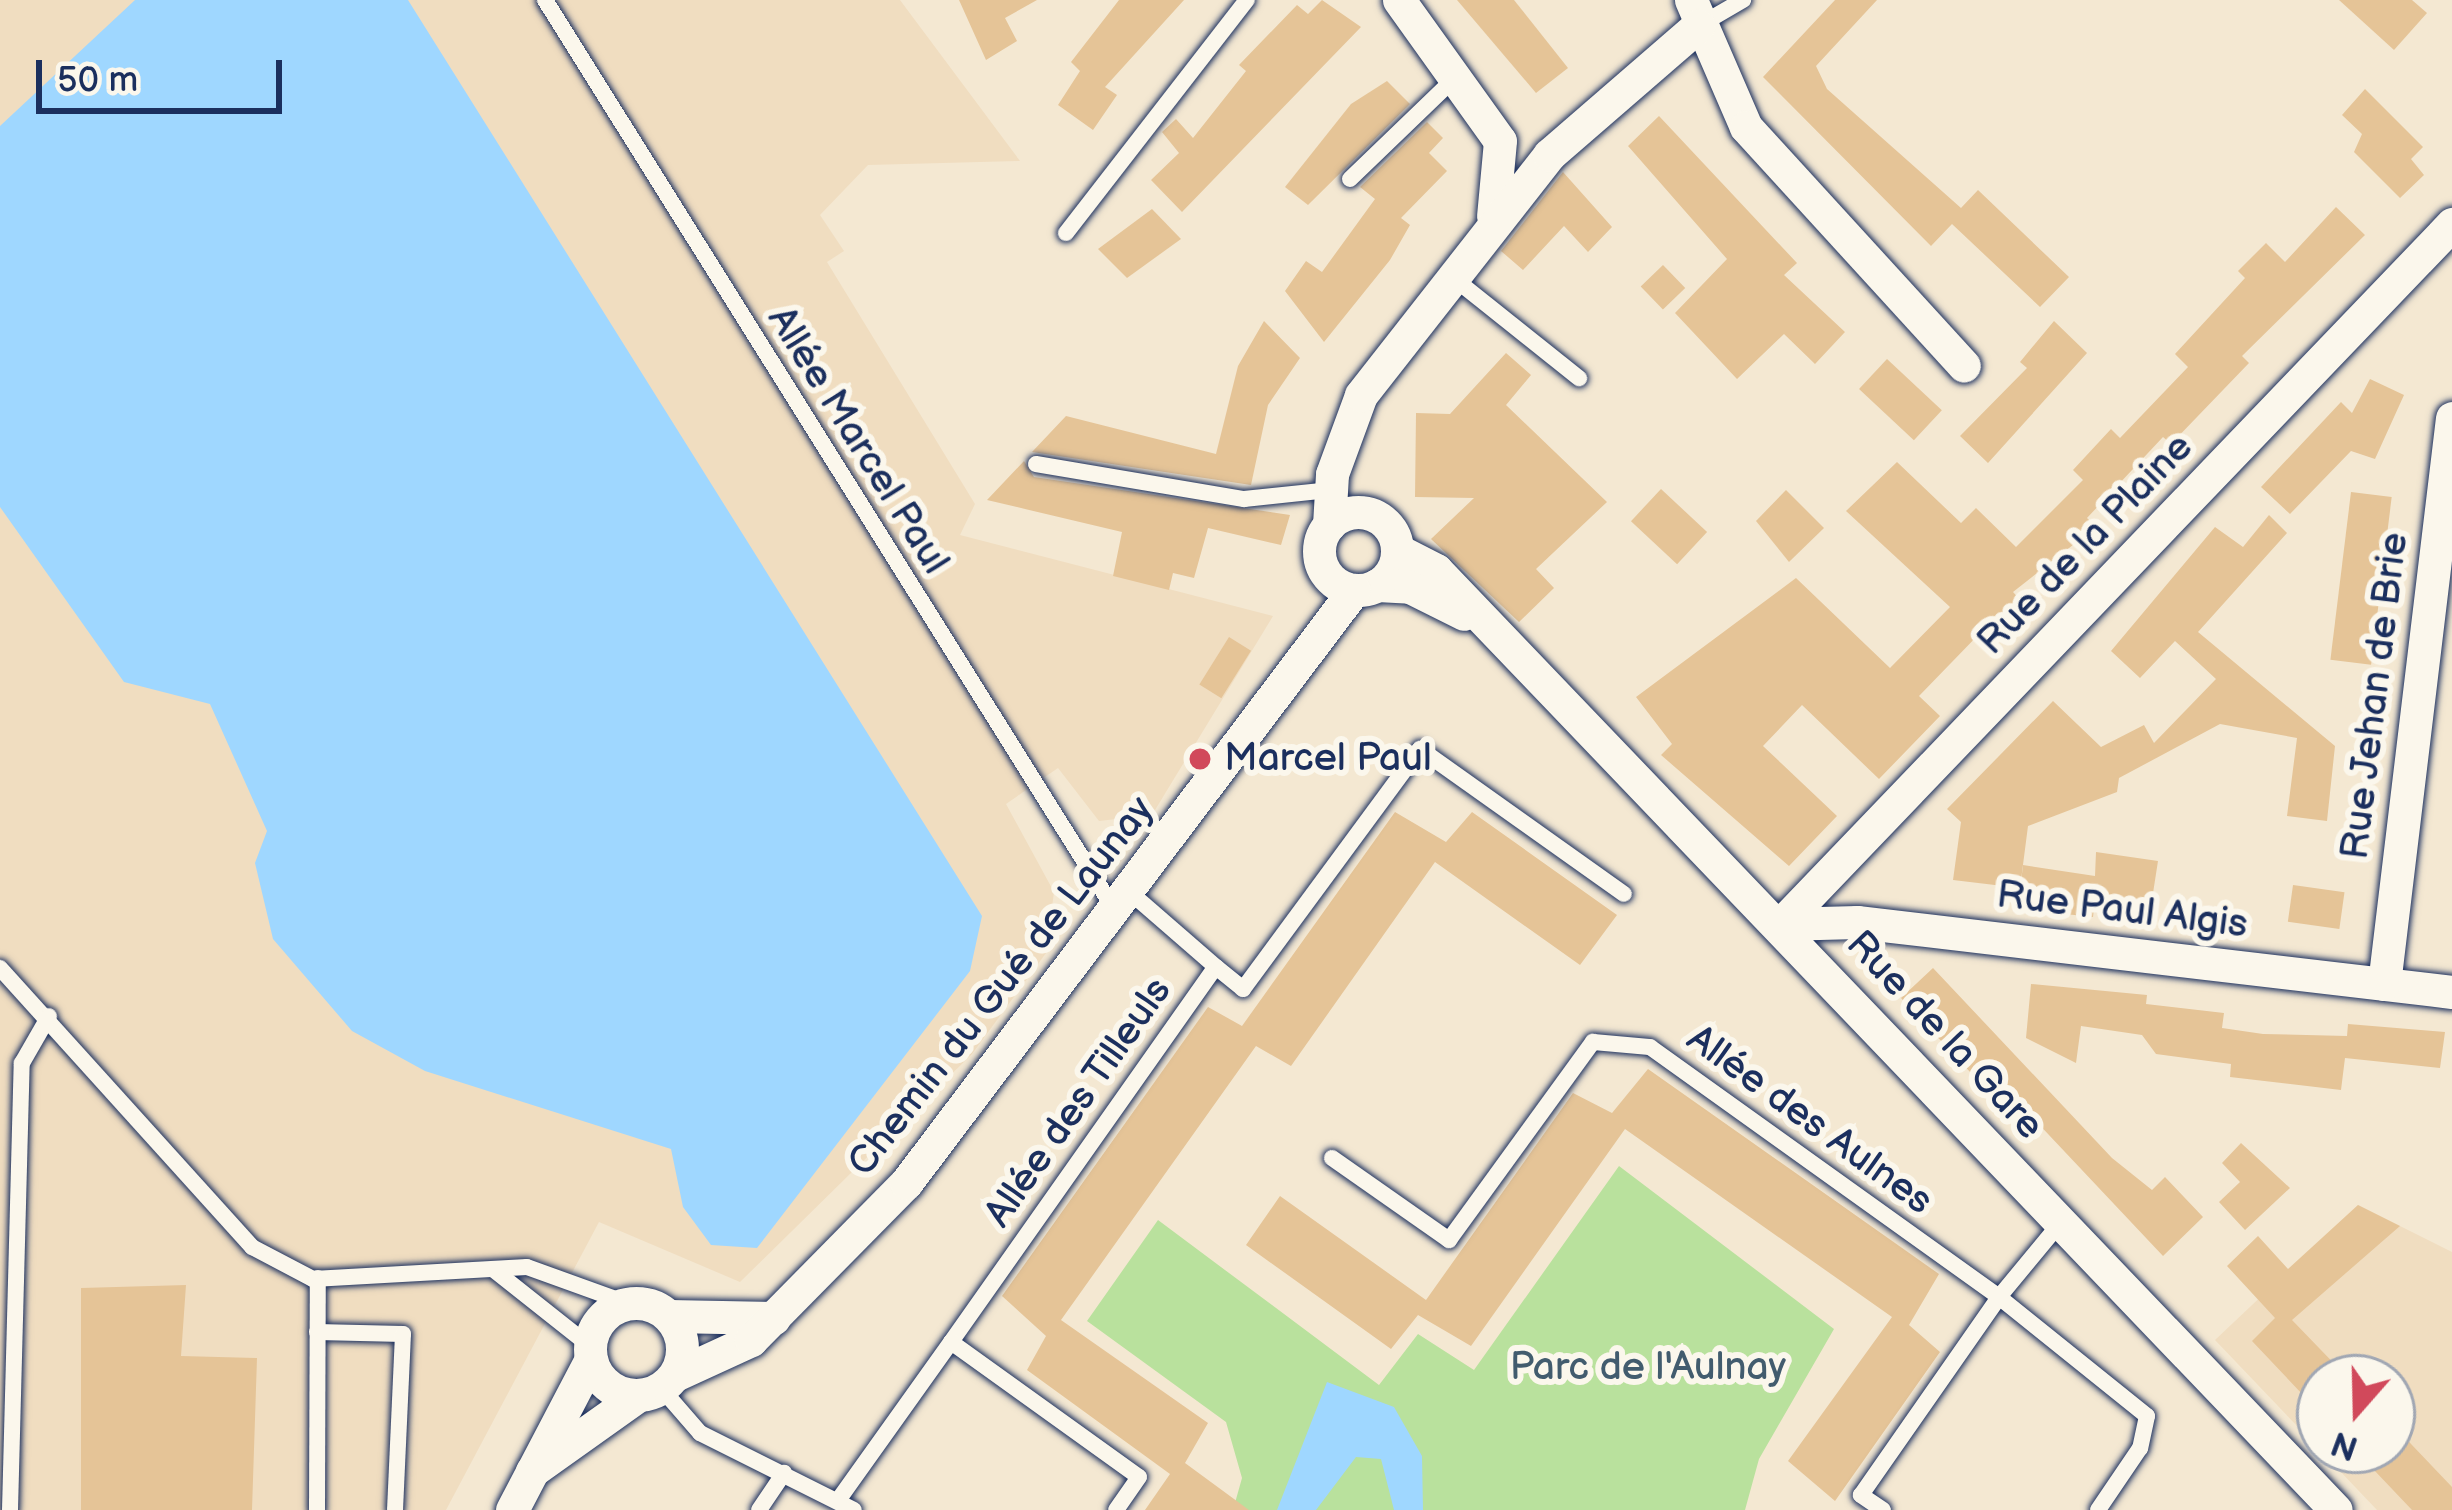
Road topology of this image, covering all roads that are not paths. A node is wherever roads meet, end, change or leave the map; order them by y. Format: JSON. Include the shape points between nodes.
{"nodes":[{"id":1,"x":545,"y":0,"type":"edge"},
{"id":2,"x":1247,"y":0,"type":"edge"},
{"id":3,"x":1399,"y":0,"type":"edge"},
{"id":4,"x":1743,"y":0,"type":"edge"},
{"id":5,"x":1695,"y":13,"type":"edge"},
{"id":6,"x":1456,"y":76,"type":"junction"},
{"id":7,"x":1498,"y":136,"type":"junction"},
{"id":8,"x":1561,"y":144,"type":"junction"},
{"id":9,"x":1350,"y":179,"type":"dead end"},
{"id":10,"x":1493,"y":216,"type":"junction"},
{"id":11,"x":2452,"y":224,"type":"edge"},
{"id":12,"x":1066,"y":233,"type":"dead end"},
{"id":13,"x":1450,"y":275,"type":"junction"},
{"id":14,"x":1964,"y":367,"type":"dead end"},
{"id":15,"x":1579,"y":378,"type":"dead end"},
{"id":16,"x":2452,"y":418,"type":"edge"},
{"id":17,"x":1347,"y":428,"type":"junction"},
{"id":18,"x":1036,"y":464,"type":"dead end"},
{"id":19,"x":1329,"y":490,"type":"junction"},
{"id":20,"x":1361,"y":512,"type":"junction"},
{"id":21,"x":1329,"y":525,"type":"junction"},
{"id":22,"x":1397,"y":550,"type":"junction"},
{"id":23,"x":1324,"y":571,"type":"junction"},
{"id":24,"x":1365,"y":587,"type":"junction"},
{"id":25,"x":1484,"y":626,"type":"junction"},
{"id":26,"x":1272,"y":688,"type":"junction"},
{"id":27,"x":1624,"y":894,"type":"dead end"},
{"id":28,"x":1125,"y":904,"type":"junction"},
{"id":29,"x":1781,"y":924,"type":"junction"},
{"id":30,"x":1216,"y":967,"type":"junction"},
{"id":31,"x":0,"y":968,"type":"edge"},
{"id":32,"x":2384,"y":984,"type":"junction"},
{"id":33,"x":2452,"y":992,"type":"edge"},
{"id":34,"x":49,"y":1016,"type":"junction"},
{"id":35,"x":1332,"y":1158,"type":"dead end"},
{"id":36,"x":2061,"y":1222,"type":"junction"},
{"id":37,"x":494,"y":1270,"type":"junction"},
{"id":38,"x":318,"y":1279,"type":"junction"},
{"id":39,"x":2000,"y":1297,"type":"junction"},
{"id":40,"x":627,"y":1303,"type":"junction"},
{"id":41,"x":670,"y":1316,"type":"junction"},
{"id":42,"x":774,"y":1318,"type":"junction"},
{"id":43,"x":317,"y":1332,"type":"junction"},
{"id":44,"x":951,"y":1342,"type":"junction"},
{"id":45,"x":7,"y":1346,"type":"edge"},
{"id":46,"x":591,"y":1352,"type":"junction"},
{"id":47,"x":658,"y":1386,"type":"junction"},
{"id":48,"x":532,"y":1471,"type":"junction"},
{"id":49,"x":784,"y":1473,"type":"junction"},
{"id":50,"x":847,"y":1504,"type":"edge"},
{"id":51,"x":10,"y":1510,"type":"edge"},
{"id":52,"x":317,"y":1510,"type":"edge"},
{"id":53,"x":395,"y":1510,"type":"edge"},
{"id":54,"x":512,"y":1510,"type":"edge"},
{"id":55,"x":759,"y":1510,"type":"edge"},
{"id":56,"x":1116,"y":1510,"type":"edge"},
{"id":57,"x":1883,"y":1510,"type":"edge"},
{"id":58,"x":2098,"y":1510,"type":"edge"},
{"id":59,"x":2336,"y":1510,"type":"edge"}],
"edges":[{"from":1,"to":28,"type":"lane","name":"Allée Marcel Paul"},
{"from":2,"to":12,"type":"lane"},
{"from":3,"to":6,"type":"street"},
{"from":4,"to":5,"type":"lane"},
{"from":5,"to":8,"type":"street"},
{"from":5,"to":14,"type":"street","via":[[1746,127]]},
{"from":6,"to":7,"type":"street"},
{"from":6,"to":9,"type":"lane"},
{"from":7,"to":8,"type":"street"},
{"from":7,"to":10,"type":"street"},
{"from":8,"to":10,"type":"street"},
{"from":10,"to":13,"type":"street"},
{"from":11,"to":29,"type":"street","name":"Rue de la Plaine"},
{"from":13,"to":15,"type":"lane"},
{"from":13,"to":17,"type":"street"},
{"from":16,"to":32,"type":"street","name":"Rue Jehan de Brie"},
{"from":17,"to":19,"type":"street"},
{"from":17,"to":20,"type":"street"},
{"from":18,"to":19,"type":"lane","via":[[1244,499]]},
{"from":19,"to":21,"type":"street"},
{"from":20,"to":21,"type":"street"},
{"from":20,"to":22,"type":"street","via":[[1382,520]]},
{"from":21,"to":23,"type":"street"},
{"from":22,"to":24,"type":"street"},
{"from":22,"to":25,"type":"street","name":"Rue de la Gare","via":[[1436,570]]},
{"from":23,"to":24,"type":"street"},
{"from":23,"to":26,"type":"street","name":"Chemin du Gué de Launay"},
{"from":24,"to":25,"type":"street","name":"Rue de la Gare","via":[[1433,595]]},
{"from":24,"to":26,"type":"street","name":"Chemin du Gué de Launay"},
{"from":25,"to":29,"type":"street","name":"Rue de la Gare"},
{"from":26,"to":28,"type":"street","name":"Chemin du Gué de Launay"},
{"from":27,"to":30,"type":"lane","name":"Allée des Tilleuls","via":[[1420,749],[1243,989]]},
{"from":28,"to":30,"type":"lane","name":"Allée Marcel Paul"},
{"from":28,"to":42,"type":"street","name":"Chemin du Gué de Launay","via":[[906,1183]]},
{"from":29,"to":32,"type":"street","name":"Rue Paul Algis","via":[[1857,922]]},
{"from":29,"to":36,"type":"street","name":"Rue de la Gare"},
{"from":30,"to":44,"type":"lane","name":"Allée des Tilleuls"},
{"from":31,"to":34,"type":"lane"},
{"from":32,"to":33,"type":"street","name":"Rue Paul Algis"},
{"from":34,"to":38,"type":"lane","via":[[252,1247]]},
{"from":34,"to":45,"type":"lane","via":[[22,1063]]},
{"from":35,"to":39,"type":"lane","name":"Allée des Aulnes","via":[[1449,1240],[1594,1042],[1650,1047]]},
{"from":36,"to":39,"type":"lane"},
{"from":36,"to":59,"type":"street","name":"Rue de la Gare"},
{"from":37,"to":38,"type":"lane"},
{"from":37,"to":40,"type":"lane","via":[[526,1267]]},
{"from":37,"to":46,"type":"lane"},
{"from":38,"to":43,"type":"lane"},
{"from":39,"to":57,"type":"lane","via":[[1862,1495]]},
{"from":39,"to":58,"type":"lane","name":"Allée des Aulnes","via":[[2147,1416],[2140,1448]]},
{"from":40,"to":41,"type":"street"},
{"from":40,"to":46,"type":"street","via":[[605,1314]]},
{"from":41,"to":42,"type":"street"},
{"from":41,"to":47,"type":"street","via":[[682,1343]]},
{"from":42,"to":47,"type":"street","name":"Chemin du Gué de Launay","via":[[752,1340]]},
{"from":43,"to":52,"type":"lane"},
{"from":43,"to":53,"type":"lane","via":[[403,1334]]},
{"from":44,"to":50,"type":"lane","name":"Allée des Tilleuls"},
{"from":44,"to":56,"type":"lane","via":[[1139,1477]]},
{"from":45,"to":51,"type":"lane"},
{"from":46,"to":47,"type":"street","via":[[604,1382]]},
{"from":46,"to":48,"type":"street","name":"Chemin du Gué de Launay"},
{"from":47,"to":48,"type":"street","name":"Chemin du Gué de Launay"},
{"from":47,"to":49,"type":"lane","name":"Allée des Tilleuls","via":[[700,1433]]},
{"from":48,"to":54,"type":"street","name":"Chemin du Gué de Launay"},
{"from":49,"to":50,"type":"lane","name":"Allée des Tilleuls"},
{"from":49,"to":55,"type":"lane"}]}
